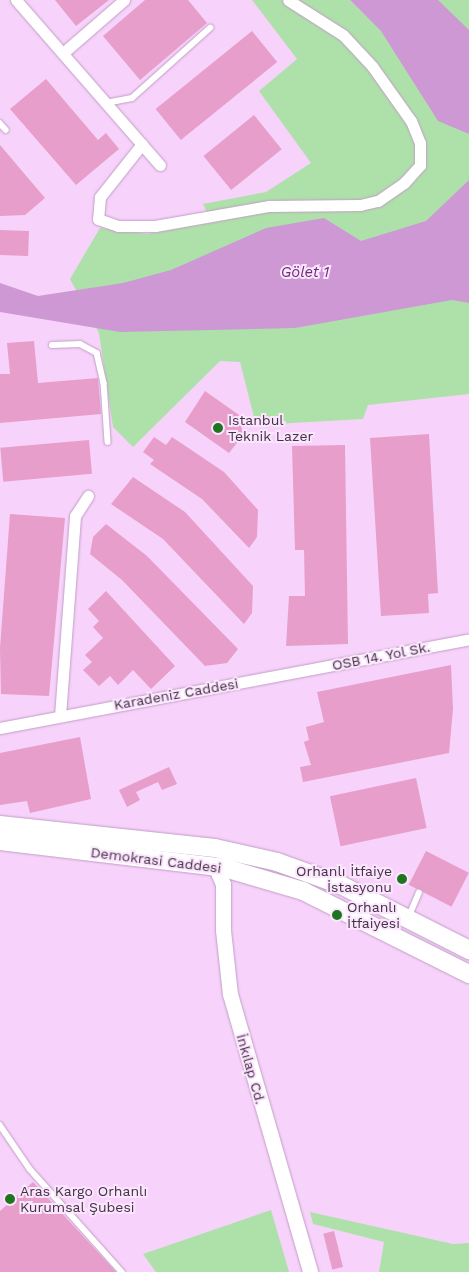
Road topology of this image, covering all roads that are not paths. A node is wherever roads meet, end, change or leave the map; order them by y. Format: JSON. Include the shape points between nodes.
{"nodes":[{"id":1,"x":16,"y":0,"type":"edge"},
{"id":2,"x":124,"y":0,"type":"edge"},
{"id":3,"x":288,"y":0,"type":"edge"},
{"id":4,"x":210,"y":28,"type":"dead end"},
{"id":5,"x":63,"y":53,"type":"junction"},
{"id":6,"x":106,"y":102,"type":"junction"},
{"id":7,"x":0,"y":123,"type":"edge"},
{"id":8,"x":6,"y":130,"type":"dead end"},
{"id":9,"x":142,"y":144,"type":"junction"},
{"id":10,"x":160,"y":164,"type":"dead end"},
{"id":11,"x":52,"y":345,"type":"dead end"},
{"id":12,"x":108,"y":442,"type":"dead end"},
{"id":13,"x":88,"y":496,"type":"dead end"},
{"id":14,"x":469,"y":640,"type":"edge"},
{"id":15,"x":293,"y":673,"type":"joint"},
{"id":16,"x":60,"y":716,"type":"junction"},
{"id":17,"x":0,"y":728,"type":"edge"},
{"id":18,"x":0,"y":825,"type":"edge"},
{"id":19,"x":0,"y":841,"type":"edge"},
{"id":20,"x":258,"y":857,"type":"junction"},
{"id":21,"x":210,"y":865,"type":"junction"},
{"id":22,"x":251,"y":876,"type":"junction"},
{"id":23,"x":419,"y":893,"type":"dead end"},
{"id":24,"x":223,"y":898,"type":"junction"},
{"id":25,"x":407,"y":920,"type":"junction"},
{"id":26,"x":414,"y":948,"type":"junction"},
{"id":27,"x":469,"y":950,"type":"edge"},
{"id":28,"x":469,"y":974,"type":"edge"},
{"id":29,"x":0,"y":1125,"type":"edge"},
{"id":30,"x":122,"y":1272,"type":"edge"},
{"id":31,"x":310,"y":1272,"type":"edge"}],
"edges":[{"from":1,"to":5,"type":"street"},
{"from":2,"to":5,"type":"street"},
{"from":3,"to":9,"type":"street","via":[[343,35],[372,66],[410,121],[420,143],[420,165],[404,183],[378,201],[360,204],[269,206],[155,226],[118,226],[98,219],[100,197]]},
{"from":4,"to":6,"type":"lane","via":[[132,98]]},
{"from":5,"to":6,"type":"street"},
{"from":6,"to":9,"type":"street"},
{"from":7,"to":8,"type":"lane"},
{"from":9,"to":10,"type":"street"},
{"from":11,"to":12,"type":"lane","via":[[80,344],[97,353],[104,383]]},
{"from":13,"to":16,"type":"street","via":[[75,516]]},
{"from":14,"to":15,"type":"street","name":"OSB 14. Yol Sk."},
{"from":15,"to":16,"type":"street","name":"Karadeniz Caddesi"},
{"from":16,"to":17,"type":"street","name":"Karadeniz Caddesi"},
{"from":18,"to":20,"type":"main road","name":"Demokrasi Caddesi","via":[[215,848]]},
{"from":19,"to":21,"type":"main road","name":"Demokrasi Caddesi"},
{"from":20,"to":21,"type":"main road","via":[[242,865]]},
{"from":20,"to":25,"type":"main road","name":"Demokrasi Caddesi","via":[[334,882]]},
{"from":21,"to":22,"type":"main road","name":"Demokrasi Caddesi"},
{"from":21,"to":24,"type":"street","name":"İnkılap Cd.","via":[[221,877]]},
{"from":22,"to":24,"type":"street","via":[[230,881]]},
{"from":22,"to":26,"type":"main road","name":"Demokrasi Caddesi","via":[[303,891],[348,910]]},
{"from":23,"to":25,"type":"lane"},
{"from":24,"to":31,"type":"street","name":"İnkılap Cd.","via":[[223,936],[230,994]]},
{"from":25,"to":26,"type":"main road"},
{"from":25,"to":27,"type":"main road","name":"Demokrasi Caddesi"},
{"from":26,"to":28,"type":"main road","name":"Demokrasi Caddesi"},
{"from":29,"to":30,"type":"lane","via":[[30,1169]]}]}
